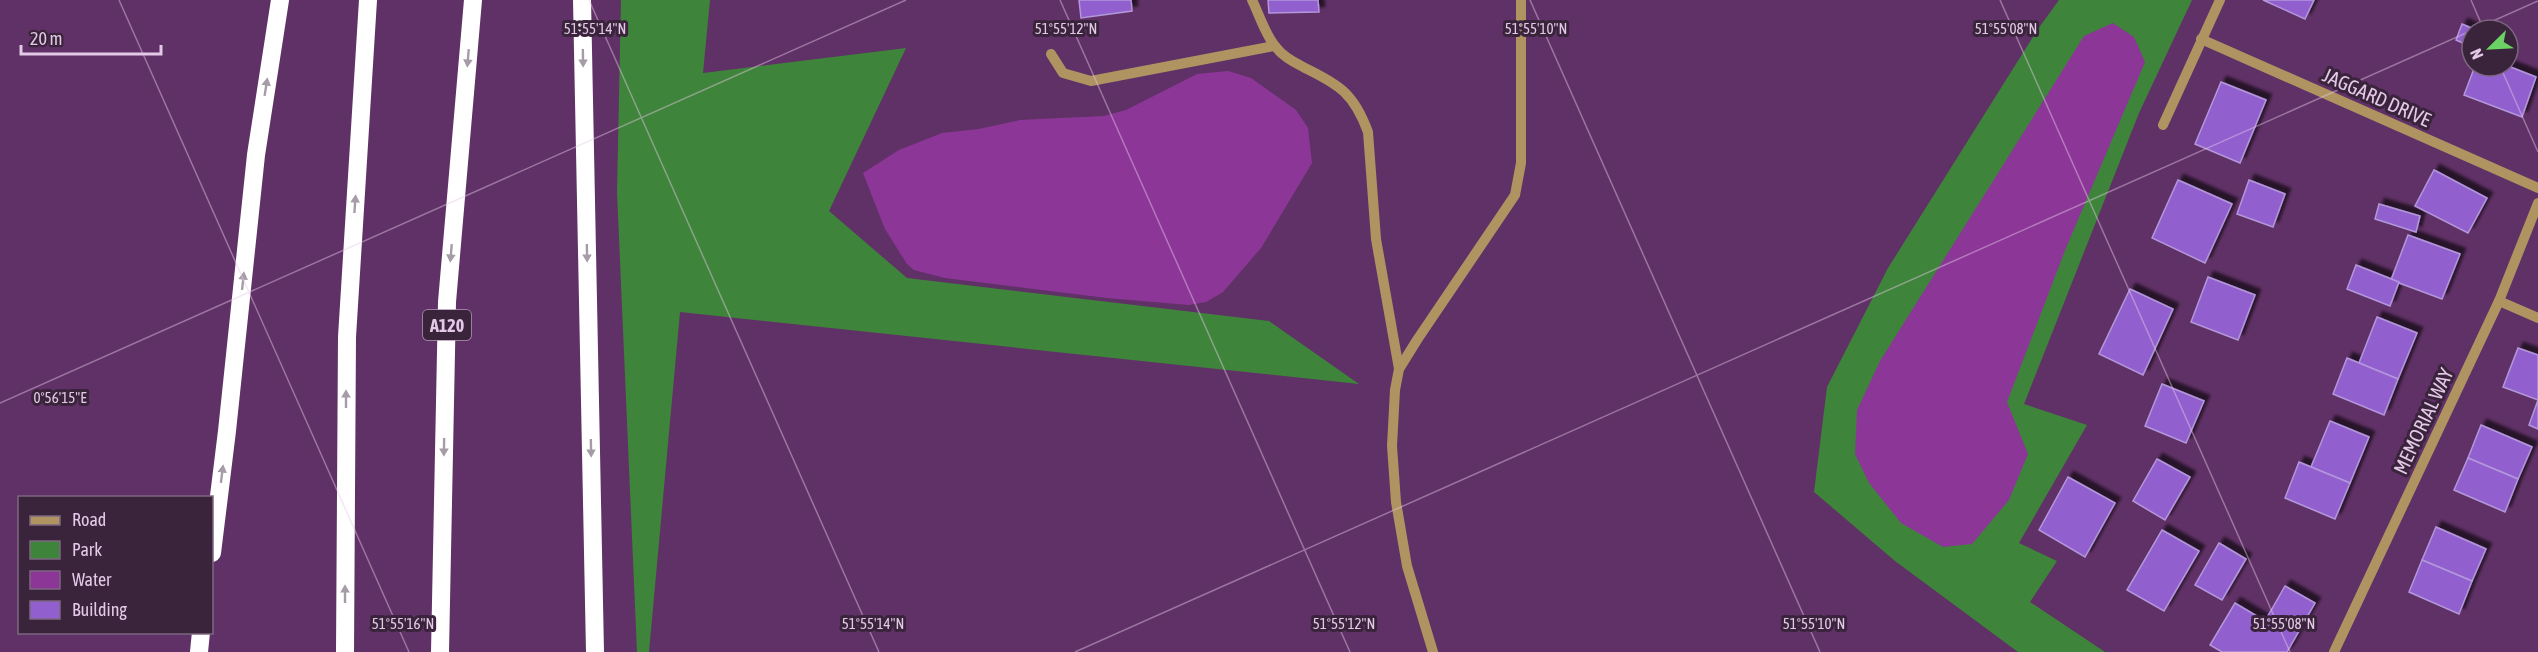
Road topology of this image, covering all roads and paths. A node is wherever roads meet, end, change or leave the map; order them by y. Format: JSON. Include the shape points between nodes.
{"nodes":[{"id":1,"x":280,"y":0,"type":"edge"},
{"id":2,"x":368,"y":0,"type":"edge"},
{"id":3,"x":473,"y":0,"type":"edge"},
{"id":4,"x":582,"y":0,"type":"edge"},
{"id":5,"x":1252,"y":0,"type":"edge"},
{"id":6,"x":1521,"y":0,"type":"edge"},
{"id":7,"x":2220,"y":0,"type":"edge"},
{"id":8,"x":2201,"y":39,"type":"junction"},
{"id":9,"x":1274,"y":46,"type":"junction"},
{"id":10,"x":1051,"y":54,"type":"dead end"},
{"id":11,"x":2163,"y":125,"type":"dead end"},
{"id":12,"x":2538,"y":188,"type":"edge"},
{"id":13,"x":2538,"y":203,"type":"edge"},
{"id":14,"x":2499,"y":301,"type":"junction"},
{"id":15,"x":2538,"y":318,"type":"edge"},
{"id":16,"x":1399,"y":369,"type":"junction"},
{"id":17,"x":213,"y":545,"type":"edge"},
{"id":18,"x":201,"y":634,"type":"edge"},
{"id":19,"x":199,"y":652,"type":"edge"},
{"id":20,"x":345,"y":652,"type":"edge"},
{"id":21,"x":440,"y":652,"type":"edge"},
{"id":22,"x":595,"y":652,"type":"edge"},
{"id":23,"x":1433,"y":652,"type":"edge"},
{"id":24,"x":2334,"y":652,"type":"edge"}],
"edges":[{"from":17,"to":1,"type":"highway","one_way":true,"via":[[256,156]]},
{"from":20,"to":2,"type":"highway","one_way":true,"via":[[347,336]]},
{"from":3,"to":21,"type":"highway","number":"A120","one_way":true,"via":[[447,302]]},
{"from":4,"to":22,"type":"highway","one_way":true},
{"from":5,"to":9,"type":"street"},
{"from":6,"to":16,"type":"street","via":[[1521,163],[1515,195]]},
{"from":7,"to":8,"type":"street"},
{"from":8,"to":11,"type":"street"},
{"from":8,"to":12,"type":"street","name":"JAGGARD DRIVE"},
{"from":9,"to":10,"type":"street","via":[[1091,81],[1063,73]]},
{"from":9,"to":16,"type":"street","via":[[1288,60],[1331,81],[1349,95],[1363,119],[1368,132],[1376,239]]},
{"from":13,"to":14,"type":"street","name":"MEMORIAL WAY"},
{"from":14,"to":15,"type":"street"},
{"from":14,"to":24,"type":"street","name":"MEMORIAL WAY"},
{"from":16,"to":23,"type":"street","via":[[1392,446],[1396,502],[1407,566]]},
{"from":18,"to":19,"type":"highway"}]}
